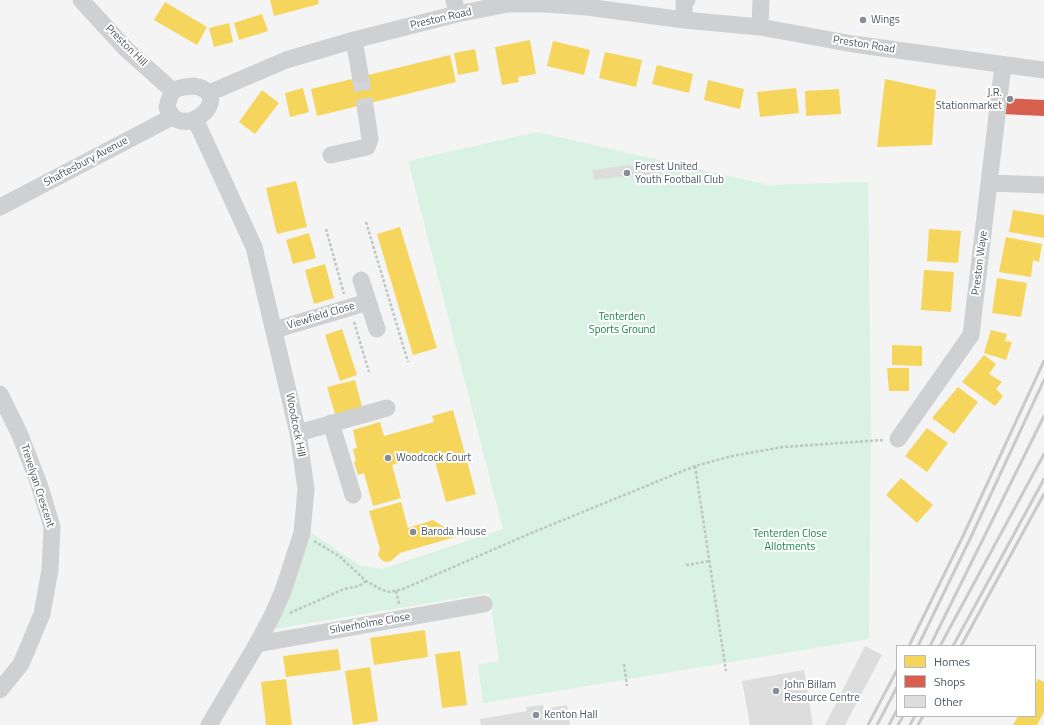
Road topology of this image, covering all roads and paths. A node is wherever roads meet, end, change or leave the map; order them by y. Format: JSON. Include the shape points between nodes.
{"nodes":[{"id":1,"x":81,"y":0,"type":"edge"},
{"id":2,"x":687,"y":0,"type":"edge"},
{"id":3,"x":761,"y":0,"type":"edge"},
{"id":4,"x":456,"y":7,"type":"edge"},
{"id":5,"x":684,"y":20,"type":"junction"},
{"id":6,"x":760,"y":27,"type":"junction"},
{"id":7,"x":354,"y":40,"type":"junction"},
{"id":8,"x":1004,"y":65,"type":"junction"},
{"id":9,"x":1044,"y":70,"type":"edge"},
{"id":10,"x":360,"y":74,"type":"tunnel mouth"},
{"id":11,"x":173,"y":91,"type":"junction"},
{"id":12,"x":209,"y":93,"type":"junction"},
{"id":13,"x":366,"y":112,"type":"tunnel mouth"},
{"id":14,"x":172,"y":117,"type":"junction"},
{"id":15,"x":195,"y":119,"type":"junction"},
{"id":16,"x":331,"y":155,"type":"dead end"},
{"id":17,"x":990,"y":183,"type":"junction"},
{"id":18,"x":1044,"y":186,"type":"edge"},
{"id":19,"x":0,"y":207,"type":"edge"},
{"id":20,"x":366,"y":222,"type":"dead end"},
{"id":21,"x":326,"y":229,"type":"dead end"},
{"id":22,"x":361,"y":280,"type":"dead end"},
{"id":23,"x":344,"y":294,"type":"dead end"},
{"id":24,"x":368,"y":302,"type":"junction"},
{"id":25,"x":352,"y":315,"type":"dead end"},
{"id":26,"x":377,"y":329,"type":"dead end"},
{"id":27,"x":274,"y":330,"type":"junction"},
{"id":28,"x":408,"y":362,"type":"dead end"},
{"id":29,"x":370,"y":372,"type":"dead end"},
{"id":30,"x":0,"y":394,"type":"edge"},
{"id":31,"x":387,"y":408,"type":"dead end"},
{"id":32,"x":331,"y":423,"type":"junction"},
{"id":33,"x":298,"y":433,"type":"junction"},
{"id":34,"x":898,"y":439,"type":"joint"},
{"id":35,"x":695,"y":466,"type":"junction"},
{"id":36,"x":353,"y":495,"type":"dead end"},
{"id":37,"x":302,"y":533,"type":"junction"},
{"id":38,"x":710,"y":561,"type":"junction"},
{"id":39,"x":686,"y":565,"type":"dead end"},
{"id":40,"x":366,"y":581,"type":"junction"},
{"id":41,"x":484,"y":604,"type":"dead end"},
{"id":42,"x":272,"y":616,"type":"junction"},
{"id":43,"x":257,"y":644,"type":"junction"},
{"id":44,"x":624,"y":664,"type":"dead end"},
{"id":45,"x":726,"y":671,"type":"dead end"},
{"id":46,"x":627,"y":686,"type":"dead end"},
{"id":47,"x":0,"y":690,"type":"edge"},
{"id":48,"x":209,"y":725,"type":"edge"}],
"edges":[{"from":1,"to":11,"type":"street","name":"Preston Hill","via":[[126,49]]},
{"from":2,"to":5,"type":"street","via":[[684,3]]},
{"from":3,"to":6,"type":"street"},
{"from":4,"to":5,"type":"street","name":"Preston Road","via":[[545,4]]},
{"from":4,"to":7,"type":"street","name":"Preston Road"},
{"from":5,"to":6,"type":"street","name":"Preston Road"},
{"from":6,"to":8,"type":"street","name":"Preston Road","via":[[853,44]]},
{"from":7,"to":10,"type":"street"},
{"from":7,"to":12,"type":"street","name":"Preston Road","via":[[286,60]]},
{"from":8,"to":9,"type":"street","name":"Preston Road"},
{"from":8,"to":17,"type":"street","name":"Preston Waye"},
{"from":11,"to":12,"type":"street","via":[[194,86]]},
{"from":11,"to":14,"type":"street","via":[[166,108]]},
{"from":12,"to":15,"type":"street","via":[[211,100],[206,112]]},
{"from":13,"to":16,"type":"street","via":[[370,139],[367,147]]},
{"from":14,"to":15,"type":"street","via":[[188,121]]},
{"from":14,"to":19,"type":"street","name":"Shaftesbury Avenue"},
{"from":15,"to":27,"type":"street","name":"Woodcock Hill","via":[[254,247]]},
{"from":17,"to":18,"type":"street"},
{"from":17,"to":34,"type":"street","name":"Preston Waye","via":[[972,335]]},
{"from":20,"to":28,"type":"path"},
{"from":21,"to":23,"type":"path"},
{"from":22,"to":24,"type":"street","name":"Viewfield Close"},
{"from":24,"to":26,"type":"street","name":"Viewfield Close"},
{"from":24,"to":27,"type":"street","name":"Viewfield Close"},
{"from":25,"to":29,"type":"path"},
{"from":27,"to":33,"type":"street","name":"Woodcock Hill"},
{"from":30,"to":47,"type":"street","name":"Trevelyan Crescent","via":[[20,434],[52,528],[50,570],[42,614],[22,664]]},
{"from":31,"to":32,"type":"street"},
{"from":32,"to":33,"type":"street"},
{"from":32,"to":36,"type":"street"},
{"from":33,"to":37,"type":"street","name":"Woodcock Hill","via":[[306,489]]},
{"from":34,"to":35,"type":"path","via":[[783,447]]},
{"from":35,"to":38,"type":"path"},
{"from":35,"to":40,"type":"path","via":[[403,589],[390,592]]},
{"from":37,"to":40,"type":"path","via":[[339,556]]},
{"from":37,"to":42,"type":"street","name":"Woodcock Hill"},
{"from":38,"to":39,"type":"path"},
{"from":38,"to":45,"type":"path"},
{"from":40,"to":42,"type":"path","via":[[287,615]]},
{"from":41,"to":43,"type":"street","name":"Silverholme Close"},
{"from":42,"to":43,"type":"street","name":"Woodcock Hill"},
{"from":43,"to":48,"type":"street","name":"Woodcock Hill"},
{"from":44,"to":46,"type":"path"}]}
